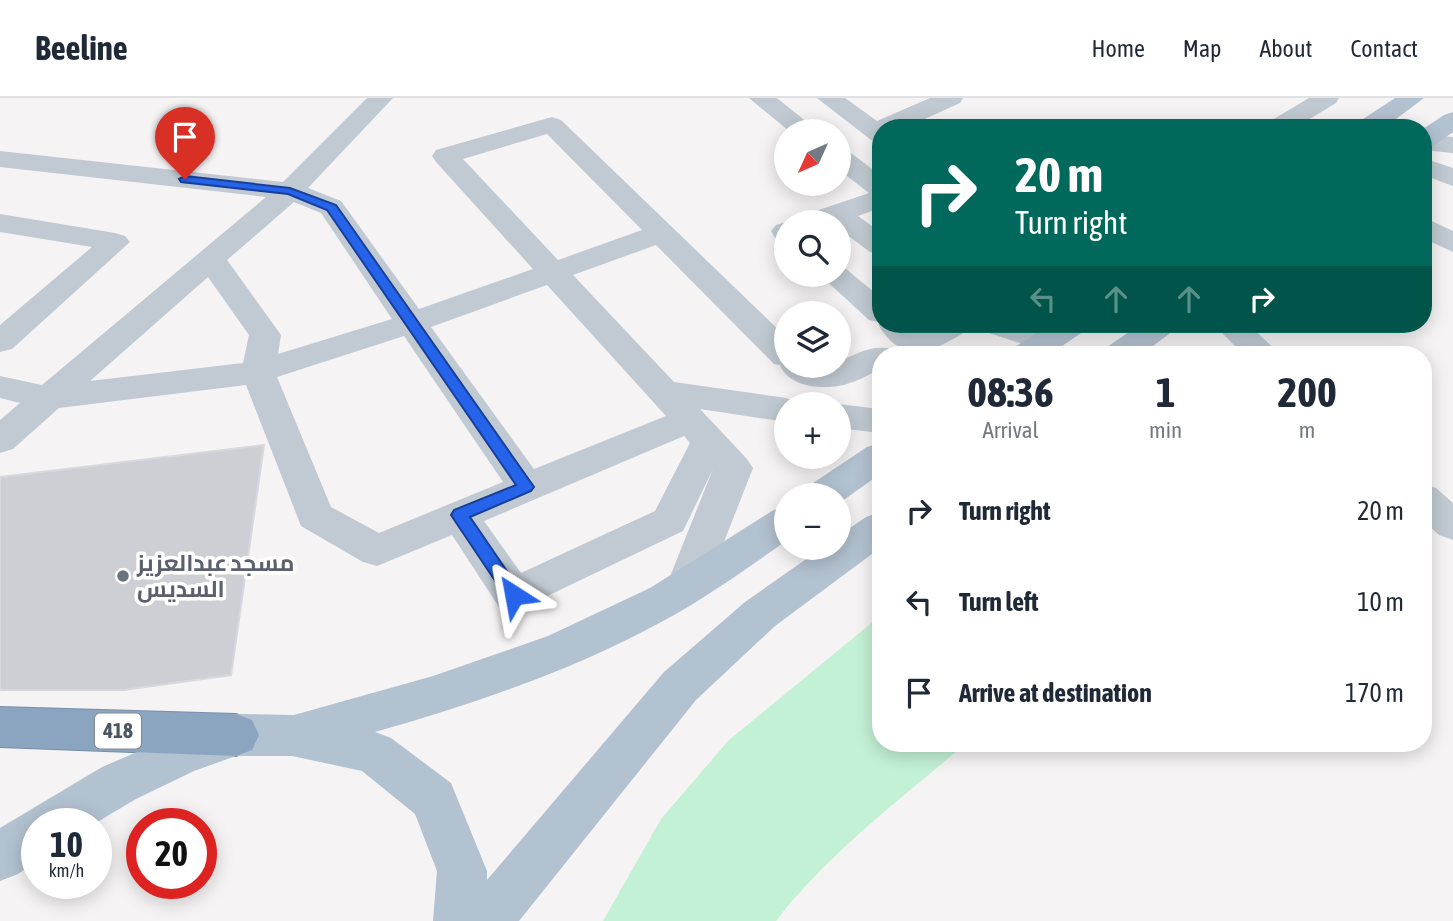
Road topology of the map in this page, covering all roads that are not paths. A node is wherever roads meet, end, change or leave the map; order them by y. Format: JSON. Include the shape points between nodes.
{"nodes":[{"id":1,"x":381,"y":98,"type":"edge"},
{"id":2,"x":761,"y":98,"type":"edge"},
{"id":3,"x":828,"y":98,"type":"edge"},
{"id":4,"x":858,"y":98,"type":"edge"},
{"id":5,"x":951,"y":98,"type":"edge"},
{"id":6,"x":1327,"y":98,"type":"edge"},
{"id":7,"x":1412,"y":98,"type":"edge"},
{"id":8,"x":789,"y":119,"type":"edge"},
{"id":9,"x":874,"y":119,"type":"edge"},
{"id":10,"x":911,"y":119,"type":"edge"},
{"id":11,"x":1291,"y":119,"type":"edge"},
{"id":12,"x":1380,"y":119,"type":"edge"},
{"id":13,"x":1453,"y":120,"type":"edge"},
{"id":14,"x":872,"y":125,"type":"edge"},
{"id":15,"x":1432,"y":135,"type":"edge"},
{"id":16,"x":872,"y":141,"type":"edge"},
{"id":17,"x":1432,"y":143,"type":"edge"},
{"id":18,"x":1453,"y":145,"type":"edge"},
{"id":19,"x":851,"y":155,"type":"edge"},
{"id":20,"x":0,"y":159,"type":"edge"},
{"id":21,"x":851,"y":166,"type":"edge"},
{"id":22,"x":1432,"y":170,"type":"edge"},
{"id":23,"x":1453,"y":178,"type":"edge"},
{"id":24,"x":872,"y":182,"type":"edge"},
{"id":25,"x":290,"y":191,"type":"junction"},
{"id":26,"x":872,"y":202,"type":"edge"},
{"id":27,"x":848,"y":210,"type":"edge"},
{"id":28,"x":0,"y":223,"type":"edge"},
{"id":29,"x":1432,"y":231,"type":"edge"},
{"id":30,"x":851,"y":232,"type":"edge"},
{"id":31,"x":661,"y":233,"type":"junction"},
{"id":32,"x":872,"y":242,"type":"edge"},
{"id":33,"x":1453,"y":243,"type":"edge"},
{"id":34,"x":211,"y":259,"type":"junction"},
{"id":35,"x":553,"y":272,"type":"junction"},
{"id":36,"x":849,"y":287,"type":"edge"},
{"id":37,"x":872,"y":306,"type":"edge"},
{"id":38,"x":412,"y":323,"type":"junction"},
{"id":39,"x":926,"y":333,"type":"edge"},
{"id":40,"x":1150,"y":333,"type":"edge"},
{"id":41,"x":1239,"y":333,"type":"edge"},
{"id":42,"x":898,"y":341,"type":"edge"},
{"id":43,"x":0,"y":342,"type":"edge"},
{"id":44,"x":774,"y":344,"type":"edge"},
{"id":45,"x":1132,"y":346,"type":"edge"},
{"id":46,"x":1254,"y":346,"type":"edge"},
{"id":47,"x":872,"y":360,"type":"edge"},
{"id":48,"x":851,"y":369,"type":"edge"},
{"id":49,"x":258,"y":372,"type":"junction"},
{"id":50,"x":0,"y":387,"type":"edge"},
{"id":51,"x":664,"y":392,"type":"junction"},
{"id":52,"x":47,"y":398,"type":"junction"},
{"id":53,"x":774,"y":408,"type":"edge"},
{"id":54,"x":851,"y":418,"type":"edge"},
{"id":55,"x":872,"y":420,"type":"edge"},
{"id":56,"x":699,"y":430,"type":"junction"},
{"id":57,"x":0,"y":440,"type":"edge"},
{"id":58,"x":872,"y":461,"type":"edge"},
{"id":59,"x":841,"y":483,"type":"edge"},
{"id":60,"x":526,"y":487,"type":"junction"},
{"id":61,"x":1432,"y":506,"type":"edge"},
{"id":62,"x":459,"y":515,"type":"junction"},
{"id":63,"x":1453,"y":525,"type":"edge"},
{"id":64,"x":774,"y":529,"type":"edge"},
{"id":65,"x":872,"y":533,"type":"edge"},
{"id":66,"x":688,"y":584,"type":"junction"},
{"id":67,"x":0,"y":727,"type":"edge"},
{"id":68,"x":292,"y":734,"type":"junction"},
{"id":69,"x":236,"y":735,"type":"junction"},
{"id":70,"x":77,"y":808,"type":"edge"},
{"id":71,"x":21,"y":843,"type":"edge"},
{"id":72,"x":0,"y":858,"type":"edge"},
{"id":73,"x":459,"y":921,"type":"edge"},
{"id":74,"x":486,"y":921,"type":"edge"}],
"edges":[{"from":1,"to":25,"type":"street"},
{"from":2,"to":8,"type":"street"},
{"from":3,"to":14,"type":"street"},
{"from":4,"to":9,"type":"street"},
{"from":5,"to":10,"type":"street"},
{"from":6,"to":11,"type":"street"},
{"from":7,"to":12,"type":"main road"},
{"from":13,"to":15,"type":"main road"},
{"from":16,"to":19,"type":"street"},
{"from":17,"to":18,"type":"street"},
{"from":20,"to":25,"type":"street"},
{"from":21,"to":24,"type":"street"},
{"from":22,"to":23,"type":"street"},
{"from":25,"to":34,"type":"street"},
{"from":25,"to":38,"type":"street","via":[[331,207]]},
{"from":26,"to":27,"type":"street"},
{"from":28,"to":43,"type":"street","via":[[115,242]]},
{"from":29,"to":33,"type":"street"},
{"from":30,"to":32,"type":"street"},
{"from":31,"to":35,"type":"street"},
{"from":31,"to":35,"type":"street","via":[[552,125],[445,156]]},
{"from":31,"to":44,"type":"street"},
{"from":34,"to":49,"type":"street","via":[[265,335]]},
{"from":34,"to":52,"type":"street"},
{"from":35,"to":38,"type":"street"},
{"from":35,"to":51,"type":"street"},
{"from":36,"to":37,"type":"street"},
{"from":38,"to":49,"type":"street"},
{"from":38,"to":60,"type":"street"},
{"from":39,"to":42,"type":"street"},
{"from":40,"to":45,"type":"main road"},
{"from":41,"to":46,"type":"street"},
{"from":47,"to":48,"type":"street"},
{"from":49,"to":52,"type":"street"},
{"from":49,"to":62,"type":"street","via":[[315,516],[377,551]]},
{"from":50,"to":52,"type":"street"},
{"from":51,"to":53,"type":"street"},
{"from":51,"to":56,"type":"street"},
{"from":52,"to":57,"type":"street"},
{"from":54,"to":55,"type":"street"},
{"from":56,"to":60,"type":"street"},
{"from":56,"to":62,"type":"street","via":[[669,521],[514,595]]},
{"from":56,"to":66,"type":"street","via":[[734,468]]},
{"from":58,"to":59,"type":"main road"},
{"from":60,"to":62,"type":"street"},
{"from":61,"to":63,"type":"street"},
{"from":64,"to":66,"type":"main road"},
{"from":65,"to":74,"type":"main road","via":[[760,614],[680,687]]},
{"from":66,"to":68,"type":"main road","via":[[578,644],[496,675]]},
{"from":67,"to":69,"type":"highway","number":"418"},
{"from":68,"to":69,"type":"main road"},
{"from":68,"to":73,"type":"main road","via":[[374,753],[435,799],[462,871]]},
{"from":69,"to":70,"type":"main road","via":[[179,755]]},
{"from":71,"to":72,"type":"main road"}]}
